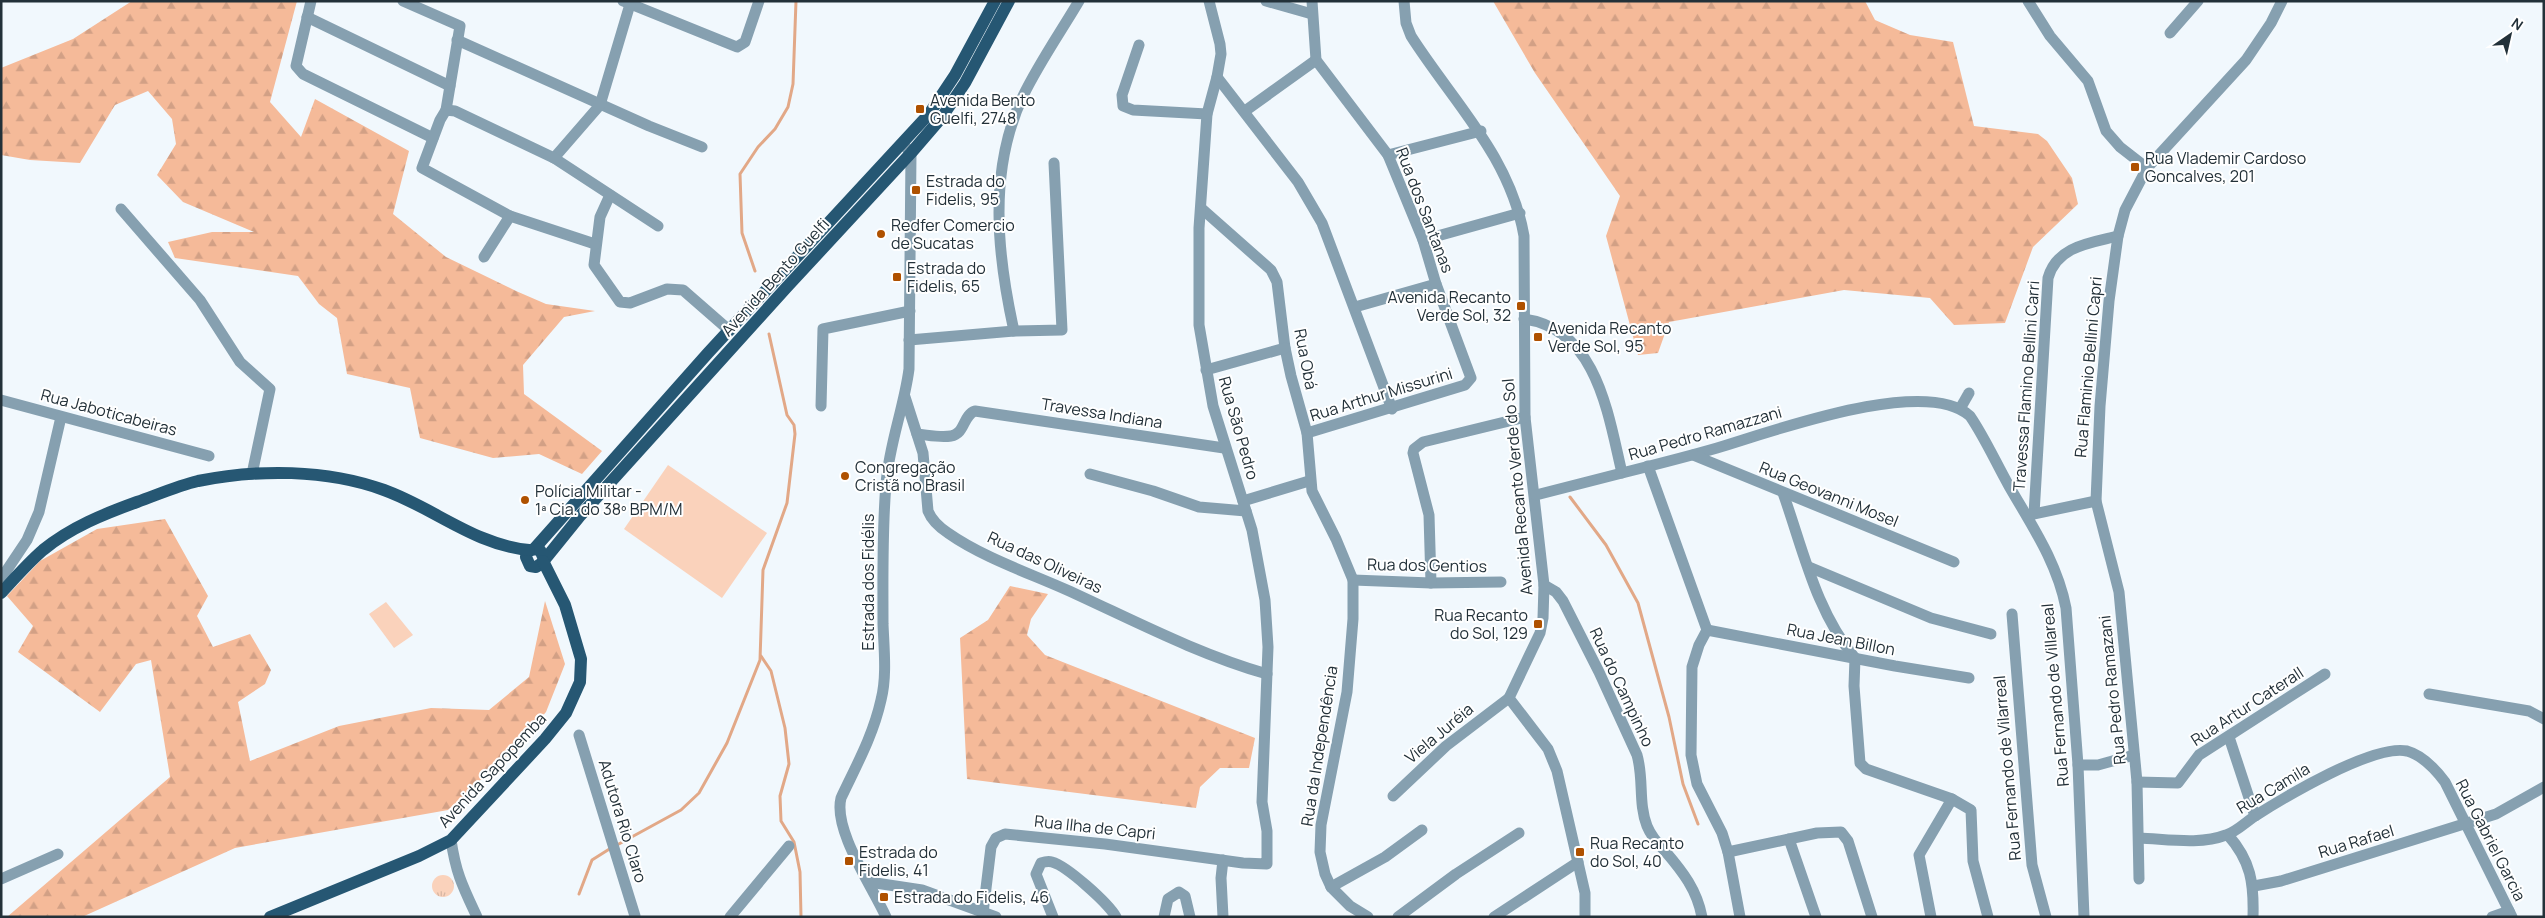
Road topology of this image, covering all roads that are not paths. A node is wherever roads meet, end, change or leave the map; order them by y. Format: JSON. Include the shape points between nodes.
{"nodes":[{"id":1,"x":311,"y":1,"type":"edge"},
{"id":2,"x":403,"y":1,"type":"edge"},
{"id":3,"x":759,"y":1,"type":"edge"},
{"id":4,"x":995,"y":1,"type":"edge"},
{"id":5,"x":1009,"y":1,"type":"edge"},
{"id":6,"x":1079,"y":1,"type":"edge"},
{"id":7,"x":1210,"y":1,"type":"edge"},
{"id":8,"x":1266,"y":1,"type":"edge"},
{"id":9,"x":1312,"y":1,"type":"edge"},
{"id":10,"x":1404,"y":1,"type":"edge"},
{"id":11,"x":2028,"y":1,"type":"edge"},
{"id":12,"x":2198,"y":1,"type":"edge"},
{"id":13,"x":2282,"y":1,"type":"edge"},
{"id":14,"x":628,"y":2,"type":"edge"},
{"id":15,"x":1312,"y":14,"type":"junction"},
{"id":16,"x":307,"y":18,"type":"junction"},
{"id":17,"x":2170,"y":33,"type":"dead end"},
{"id":18,"x":457,"y":40,"type":"junction"},
{"id":19,"x":1139,"y":45,"type":"dead end"},
{"id":20,"x":1316,"y":60,"type":"junction"},
{"id":21,"x":1218,"y":77,"type":"junction"},
{"id":22,"x":450,"y":86,"type":"junction"},
{"id":23,"x":600,"y":105,"type":"junction"},
{"id":24,"x":446,"y":110,"type":"junction"},
{"id":25,"x":1245,"y":111,"type":"junction"},
{"id":26,"x":1207,"y":114,"type":"junction"},
{"id":27,"x":1480,"y":131,"type":"junction"},
{"id":28,"x":433,"y":138,"type":"junction"},
{"id":29,"x":702,"y":147,"type":"dead end"},
{"id":30,"x":907,"y":149,"type":"junction"},
{"id":31,"x":1388,"y":154,"type":"junction"},
{"id":32,"x":554,"y":158,"type":"junction"},
{"id":33,"x":1054,"y":163,"type":"dead end"},
{"id":34,"x":2147,"y":168,"type":"junction"},
{"id":35,"x":610,"y":195,"type":"junction"},
{"id":36,"x":1201,"y":208,"type":"junction"},
{"id":37,"x":121,"y":209,"type":"dead end"},
{"id":38,"x":1520,"y":212,"type":"junction"},
{"id":39,"x":510,"y":216,"type":"junction"},
{"id":40,"x":658,"y":226,"type":"dead end"},
{"id":41,"x":2118,"y":236,"type":"junction"},
{"id":42,"x":1423,"y":240,"type":"junction"},
{"id":43,"x":595,"y":244,"type":"junction"},
{"id":44,"x":484,"y":258,"type":"dead end"},
{"id":45,"x":1436,"y":284,"type":"junction"},
{"id":46,"x":1355,"y":307,"type":"junction"},
{"id":47,"x":910,"y":311,"type":"junction"},
{"id":48,"x":1524,"y":319,"type":"junction"},
{"id":49,"x":730,"y":331,"type":"junction"},
{"id":50,"x":1014,"y":331,"type":"junction"},
{"id":51,"x":909,"y":340,"type":"junction"},
{"id":52,"x":1285,"y":348,"type":"junction"},
{"id":53,"x":1206,"y":370,"type":"junction"},
{"id":54,"x":1465,"y":385,"type":"joint"},
{"id":55,"x":1969,"y":393,"type":"dead end"},
{"id":56,"x":905,"y":396,"type":"junction"},
{"id":57,"x":1,"y":400,"type":"edge"},
{"id":58,"x":821,"y":406,"type":"dead end"},
{"id":59,"x":1961,"y":408,"type":"junction"},
{"id":60,"x":1392,"y":409,"type":"junction"},
{"id":61,"x":62,"y":417,"type":"junction"},
{"id":62,"x":1525,"y":417,"type":"junction"},
{"id":63,"x":1307,"y":433,"type":"junction"},
{"id":64,"x":917,"y":434,"type":"junction"},
{"id":65,"x":1224,"y":448,"type":"junction"},
{"id":66,"x":1693,"y":455,"type":"junction"},
{"id":67,"x":209,"y":456,"type":"dead end"},
{"id":68,"x":1648,"y":466,"type":"junction"},
{"id":69,"x":1622,"y":473,"type":"junction"},
{"id":70,"x":252,"y":474,"type":"junction"},
{"id":71,"x":1090,"y":474,"type":"dead end"},
{"id":72,"x":1309,"y":481,"type":"junction"},
{"id":73,"x":1784,"y":493,"type":"junction"},
{"id":74,"x":1536,"y":495,"type":"junction"},
{"id":75,"x":2096,"y":501,"type":"junction"},
{"id":76,"x":1245,"y":506,"type":"junction"},
{"id":77,"x":2031,"y":515,"type":"junction"},
{"id":78,"x":535,"y":558,"type":"junction"},
{"id":79,"x":1954,"y":562,"type":"dead end"},
{"id":80,"x":1810,"y":567,"type":"junction"},
{"id":81,"x":1,"y":579,"type":"edge"},
{"id":82,"x":1352,"y":580,"type":"junction"},
{"id":83,"x":1501,"y":582,"type":"dead end"},
{"id":84,"x":1431,"y":583,"type":"junction"},
{"id":85,"x":1544,"y":585,"type":"junction"},
{"id":86,"x":1,"y":594,"type":"edge"},
{"id":87,"x":2012,"y":614,"type":"dead end"},
{"id":88,"x":1707,"y":630,"type":"junction"},
{"id":89,"x":1992,"y":634,"type":"dead end"},
{"id":90,"x":1855,"y":658,"type":"junction"},
{"id":91,"x":1266,"y":674,"type":"junction"},
{"id":92,"x":2325,"y":674,"type":"dead end"},
{"id":93,"x":1969,"y":678,"type":"dead end"},
{"id":94,"x":2429,"y":694,"type":"dead end"},
{"id":95,"x":1509,"y":698,"type":"junction"},
{"id":96,"x":2543,"y":716,"type":"edge"},
{"id":97,"x":580,"y":735,"type":"dead end"},
{"id":98,"x":2229,"y":737,"type":"junction"},
{"id":99,"x":2134,"y":755,"type":"junction"},
{"id":100,"x":2420,"y":757,"type":"joint"},
{"id":101,"x":2078,"y":765,"type":"junction"},
{"id":102,"x":2137,"y":782,"type":"junction"},
{"id":103,"x":2544,"y":787,"type":"edge"},
{"id":104,"x":1393,"y":796,"type":"dead end"},
{"id":105,"x":1952,"y":799,"type":"junction"},
{"id":106,"x":2255,"y":816,"type":"junction"},
{"id":107,"x":2466,"y":823,"type":"junction"},
{"id":108,"x":1422,"y":830,"type":"dead end"},
{"id":109,"x":1519,"y":833,"type":"dead end"},
{"id":110,"x":2228,"y":835,"type":"junction"},
{"id":111,"x":2139,"y":838,"type":"junction"},
{"id":112,"x":1789,"y":839,"type":"junction"},
{"id":113,"x":451,"y":840,"type":"junction"},
{"id":114,"x":789,"y":846,"type":"dead end"},
{"id":115,"x":1728,"y":852,"type":"junction"},
{"id":116,"x":58,"y":854,"type":"dead end"},
{"id":117,"x":1223,"y":860,"type":"junction"},
{"id":118,"x":1578,"y":862,"type":"junction"},
{"id":119,"x":1267,"y":864,"type":"joint"},
{"id":120,"x":1,"y":879,"type":"edge"},
{"id":121,"x":2139,"y":879,"type":"dead end"},
{"id":122,"x":869,"y":882,"type":"junction"},
{"id":123,"x":2254,"y":886,"type":"junction"},
{"id":124,"x":1331,"y":887,"type":"junction"},
{"id":125,"x":983,"y":913,"type":"junction"},
{"id":126,"x":736,"y":914,"type":"edge"},
{"id":127,"x":2510,"y":914,"type":"edge"},
{"id":128,"x":635,"y":916,"type":"edge"},
{"id":129,"x":270,"y":917,"type":"edge"},
{"id":130,"x":477,"y":917,"type":"edge"},
{"id":131,"x":886,"y":917,"type":"edge"},
{"id":132,"x":996,"y":917,"type":"edge"},
{"id":133,"x":1053,"y":917,"type":"edge"},
{"id":134,"x":1116,"y":917,"type":"edge"},
{"id":135,"x":1164,"y":917,"type":"edge"},
{"id":136,"x":1190,"y":917,"type":"edge"},
{"id":137,"x":1223,"y":917,"type":"edge"},
{"id":138,"x":1368,"y":917,"type":"edge"},
{"id":139,"x":1398,"y":917,"type":"edge"},
{"id":140,"x":1494,"y":917,"type":"edge"},
{"id":141,"x":1585,"y":917,"type":"edge"},
{"id":142,"x":1702,"y":917,"type":"edge"},
{"id":143,"x":1740,"y":917,"type":"edge"},
{"id":144,"x":1816,"y":917,"type":"edge"},
{"id":145,"x":1872,"y":917,"type":"edge"},
{"id":146,"x":1931,"y":917,"type":"edge"},
{"id":147,"x":1988,"y":917,"type":"edge"},
{"id":148,"x":2046,"y":917,"type":"edge"},
{"id":149,"x":2084,"y":917,"type":"edge"},
{"id":150,"x":2253,"y":917,"type":"edge"},
{"id":151,"x":2492,"y":917,"type":"edge"}],
"edges":[{"from":1,"to":16,"type":"street"},
{"from":2,"to":18,"type":"street","via":[[460,26]]},
{"from":3,"to":14,"type":"street","via":[[745,42],[737,47]]},
{"from":4,"to":30,"type":"main road","name":"Avenida Bento Guelfi","via":[[950,82]]},
{"from":5,"to":30,"type":"main road","name":"Avenida Bento Guelfi","via":[[942,117]]},
{"from":6,"to":50,"type":"street","via":[[1022,98],[1005,148],[998,214],[1004,281]]},
{"from":7,"to":21,"type":"street","name":"Rua São Pedro","via":[[1220,44]]},
{"from":8,"to":15,"type":"street"},
{"from":9,"to":15,"type":"street"},
{"from":10,"to":27,"type":"street","name":"Avenida Recanto Verde do Sol","via":[[1411,36]]},
{"from":11,"to":34,"type":"street","via":[[2050,36],[2088,81],[2106,131]]},
{"from":12,"to":17,"type":"street"},
{"from":13,"to":34,"type":"street","via":[[2264,36],[2246,60]]},
{"from":14,"to":23,"type":"street"},
{"from":15,"to":20,"type":"street"},
{"from":16,"to":22,"type":"street"},
{"from":16,"to":28,"type":"street","via":[[296,66],[303,74]]},
{"from":18,"to":22,"type":"street"},
{"from":18,"to":23,"type":"street"},
{"from":19,"to":26,"type":"street","via":[[1122,95],[1124,106],[1133,110]]},
{"from":20,"to":25,"type":"street"},
{"from":20,"to":31,"type":"street","name":"Rua dos Santanas"},
{"from":21,"to":25,"type":"street"},
{"from":21,"to":26,"type":"street","name":"Rua São Pedro"},
{"from":22,"to":24,"type":"street"},
{"from":23,"to":29,"type":"street"},
{"from":23,"to":32,"type":"street"},
{"from":24,"to":28,"type":"street"},
{"from":24,"to":32,"type":"street","via":[[455,111]]},
{"from":25,"to":46,"type":"street","via":[[1298,182],[1322,223]]},
{"from":26,"to":36,"type":"street","name":"Rua São Pedro"},
{"from":27,"to":31,"type":"street"},
{"from":27,"to":38,"type":"street","name":"Avenida Recanto Verde do Sol","via":[[1506,178]]},
{"from":28,"to":39,"type":"street","via":[[422,168]]},
{"from":30,"to":47,"type":"street","name":"Estrada dos Fidélis"},
{"from":30,"to":49,"type":"main road","name":"Avenida Bento Guelfi","via":[[780,276]]},
{"from":30,"to":78,"type":"main road","name":"Avenida Bento Guelfi","via":[[757,320]]},
{"from":31,"to":42,"type":"street","name":"Rua dos Santanas"},
{"from":32,"to":35,"type":"street"},
{"from":33,"to":50,"type":"street","via":[[1062,330]]},
{"from":34,"to":41,"type":"street","via":[[2125,210]]},
{"from":35,"to":40,"type":"street"},
{"from":35,"to":43,"type":"street","via":[[600,217]]},
{"from":36,"to":52,"type":"street","name":"Rua Obá","via":[[1271,270],[1277,282]]},
{"from":36,"to":53,"type":"street","name":"Rua São Pedro","via":[[1199,325]]},
{"from":37,"to":70,"type":"street","via":[[200,300],[240,362],[270,389]]},
{"from":38,"to":42,"type":"street"},
{"from":38,"to":48,"type":"street","name":"Avenida Recanto Verde do Sol","via":[[1524,236]]},
{"from":39,"to":43,"type":"street"},
{"from":39,"to":44,"type":"street"},
{"from":41,"to":75,"type":"street","name":"Rua Flaminio Bellini Capri","via":[[2100,406]]},
{"from":41,"to":77,"type":"street","name":"Travessa Flamino Bellini Carri","via":[[2072,248],[2055,261],[2048,278]]},
{"from":42,"to":45,"type":"street","name":"Rua dos Santanas"},
{"from":43,"to":49,"type":"street","via":[[594,265],[620,302],[630,303],[667,289],[683,290]]},
{"from":45,"to":46,"type":"street"},
{"from":45,"to":54,"type":"street","name":"Rua dos Santanas","via":[[1471,375]]},
{"from":46,"to":60,"type":"street"},
{"from":47,"to":51,"type":"street","name":"Estrada dos Fidélis"},
{"from":47,"to":58,"type":"street","via":[[823,329]]},
{"from":48,"to":62,"type":"street","name":"Avenida Recanto Verde do Sol"},
{"from":48,"to":69,"type":"street","name":"Rua Pedro Ramazzani","via":[[1549,326],[1573,343],[1587,361],[1605,403]]},
{"from":49,"to":78,"type":"main road","name":"Avenida Bento Guelfi"},
{"from":50,"to":51,"type":"street"},
{"from":51,"to":56,"type":"street","name":"Estrada dos Fidélis"},
{"from":52,"to":53,"type":"street"},
{"from":52,"to":63,"type":"street","name":"Rua Obá"},
{"from":53,"to":65,"type":"street","name":"Rua São Pedro"},
{"from":54,"to":60,"type":"street","name":"Rua Arthur Missurini"},
{"from":55,"to":59,"type":"street"},
{"from":56,"to":64,"type":"street","name":"Rua das Oliveiras"},
{"from":56,"to":122,"type":"street","name":"Estrada dos Fidélis","via":[[890,452],[886,483],[882,537],[882,698],[866,749],[840,798],[839,807],[843,831]]},
{"from":57,"to":61,"type":"street","name":"Rua Jaboticabeiras"},
{"from":59,"to":66,"type":"street","name":"Rua Pedro Ramazzani","via":[[1947,403],[1865,405]]},
{"from":59,"to":77,"type":"street","name":"Rua Fernando de Villareal","via":[[1976,425]]},
{"from":60,"to":63,"type":"street","name":"Rua Arthur Missurini"},
{"from":61,"to":67,"type":"street","name":"Rua Jaboticabeiras"},
{"from":61,"to":81,"type":"street","via":[[36,520]]},
{"from":62,"to":74,"type":"street","name":"Avenida Recanto Verde do Sol"},
{"from":62,"to":84,"type":"street","via":[[1423,442],[1414,448],[1429,515]]},
{"from":63,"to":72,"type":"street","name":"Rua Obá"},
{"from":64,"to":65,"type":"street","name":"Travessa Indiana","via":[[951,436],[961,430],[975,411]]},
{"from":64,"to":91,"type":"street","name":"Rua das Oliveiras","via":[[923,454],[928,511],[931,519],[949,534],[1208,655]]},
{"from":65,"to":76,"type":"street","name":"Rua São Pedro"},
{"from":66,"to":68,"type":"street","name":"Rua Pedro Ramazzani"},
{"from":66,"to":73,"type":"street","name":"Rua Geovanni Mosel"},
{"from":68,"to":69,"type":"street","name":"Rua Pedro Ramazzani"},
{"from":68,"to":88,"type":"street"},
{"from":69,"to":74,"type":"street"},
{"from":70,"to":78,"type":"main road","via":[[295,474],[357,482],[410,500],[461,529]]},
{"from":70,"to":86,"type":"main road","via":[[196,482],[89,521],[43,550]]},
{"from":71,"to":76,"type":"street","via":[[1153,490],[1199,508]]},
{"from":72,"to":76,"type":"street"},
{"from":72,"to":82,"type":"street","name":"Rua da Independência","via":[[1316,502],[1344,554]]},
{"from":73,"to":79,"type":"street","name":"Rua Geovanni Mosel"},
{"from":73,"to":80,"type":"street"},
{"from":74,"to":85,"type":"street","name":"Avenida Recanto Verde do Sol"},
{"from":75,"to":77,"type":"street"},
{"from":75,"to":99,"type":"street","name":"Rua Pedro Ramazani","via":[[2119,592]]},
{"from":76,"to":91,"type":"street","name":"Rua São Pedro","via":[[1265,600]]},
{"from":77,"to":101,"type":"street","name":"Rua Fernando de Villareal","via":[[2055,568],[2064,600]]},
{"from":78,"to":113,"type":"main road","name":"Avenida Sapopemba","via":[[572,624],[581,658],[580,682],[566,713],[545,739]]},
{"from":80,"to":89,"type":"street","via":[[1931,618]]},
{"from":80,"to":90,"type":"street","via":[[1826,616]]},
{"from":82,"to":84,"type":"street","name":"Rua dos Gentios"},
{"from":82,"to":124,"type":"street","name":"Rua da Independência","via":[[1348,692],[1321,825],[1320,852],[1324,874]]},
{"from":83,"to":84,"type":"street","name":"Rua dos Gentios"},
{"from":85,"to":95,"type":"street","name":"Avenida Recanto Verde do Sol","via":[[1540,633]]},
{"from":85,"to":142,"type":"street","name":"Rua do Campinho","via":[[1563,601],[1599,672],[1640,764],[1640,802],[1648,828],[1686,875],[1696,892]]},
{"from":87,"to":148,"type":"street","name":"Rua Fernando de Vilarreal","via":[[2032,865]]},
{"from":88,"to":90,"type":"street","name":"Rua Jean Billon"},
{"from":88,"to":115,"type":"street","via":[[1692,667],[1691,755],[1697,784]]},
{"from":90,"to":93,"type":"street","name":"Rua Jean Billon"},
{"from":90,"to":105,"type":"street","via":[[1858,757],[1862,766]]},
{"from":91,"to":119,"type":"street","name":"Rua São Pedro","via":[[1262,802],[1267,831]]},
{"from":92,"to":98,"type":"street","name":"Rua Artur Caterall"},
{"from":94,"to":96,"type":"street"},
{"from":95,"to":104,"type":"street","name":"Viela Juréia","via":[[1446,746]]},
{"from":95,"to":118,"type":"street","via":[[1551,756]]},
{"from":97,"to":128,"type":"street","name":"Adutora Rio Claro"},
{"from":98,"to":102,"type":"street","name":"Rua Artur Caterall","via":[[2194,759],[2178,783]]},
{"from":98,"to":106,"type":"street"},
{"from":99,"to":101,"type":"street","via":[[2098,766]]},
{"from":99,"to":102,"type":"street","name":"Rua Pedro Ramazani"},
{"from":100,"to":106,"type":"street","name":"Rua Camila","via":[[2407,751],[2391,751],[2365,760],[2314,781]]},
{"from":100,"to":107,"type":"street","name":"Rua Gabriel Garcia","via":[[2445,782]]},
{"from":101,"to":149,"type":"street","name":"Rua Fernando de Villareal"},
{"from":102,"to":111,"type":"street","name":"Rua Pedro Ramazani"},
{"from":103,"to":107,"type":"street","name":"Rua Rafael","via":[[2496,814]]},
{"from":105,"to":146,"type":"street","via":[[1918,855]]},
{"from":105,"to":147,"type":"street","via":[[1966,805],[1973,816],[1972,860]]},
{"from":106,"to":110,"type":"street","name":"Rua Camila"},
{"from":107,"to":123,"type":"street","name":"Rua Rafael","via":[[2281,881]]},
{"from":107,"to":127,"type":"street","name":"Rua Gabriel Garcia"},
{"from":108,"to":124,"type":"street","via":[[1385,857]]},
{"from":109,"to":139,"type":"street"},
{"from":110,"to":111,"type":"street","name":"Rua Camila","via":[[2200,840]]},
{"from":110,"to":123,"type":"street","via":[[2245,857]]},
{"from":111,"to":121,"type":"street","name":"Rua Pedro Ramazani"},
{"from":112,"to":115,"type":"street"},
{"from":112,"to":144,"type":"street"},
{"from":112,"to":145,"type":"street","via":[[1837,831],[1845,836]]},
{"from":113,"to":129,"type":"main road","name":"Avenida Sapopemba","via":[[420,856]]},
{"from":113,"to":130,"type":"street","via":[[463,890]]},
{"from":114,"to":126,"type":"street","via":[[755,885]]},
{"from":115,"to":143,"type":"street"},
{"from":116,"to":120,"type":"street"},
{"from":117,"to":119,"type":"street","name":"Rua Ilha de Capri"},
{"from":117,"to":125,"type":"street","name":"Rua Ilha de Capri","via":[[1105,844],[1000,835],[991,847]]},
{"from":117,"to":137,"type":"street","via":[[1220,878]]},
{"from":118,"to":140,"type":"street"},
{"from":118,"to":141,"type":"street","via":[[1585,894]]},
{"from":122,"to":125,"type":"street","via":[[922,890]]},
{"from":122,"to":131,"type":"street","name":"Estrada dos Fidélis"},
{"from":123,"to":150,"type":"street"},
{"from":124,"to":138,"type":"street","name":"Rua da Independência","via":[[1350,906]]},
{"from":125,"to":132,"type":"street"},
{"from":127,"to":151,"type":"street"},
{"from":133,"to":134,"type":"street","via":[[1036,874],[1040,863],[1046,861],[1061,867],[1092,891]]},
{"from":135,"to":136,"type":"street","via":[[1168,899],[1173,894],[1182,893]]}]}
